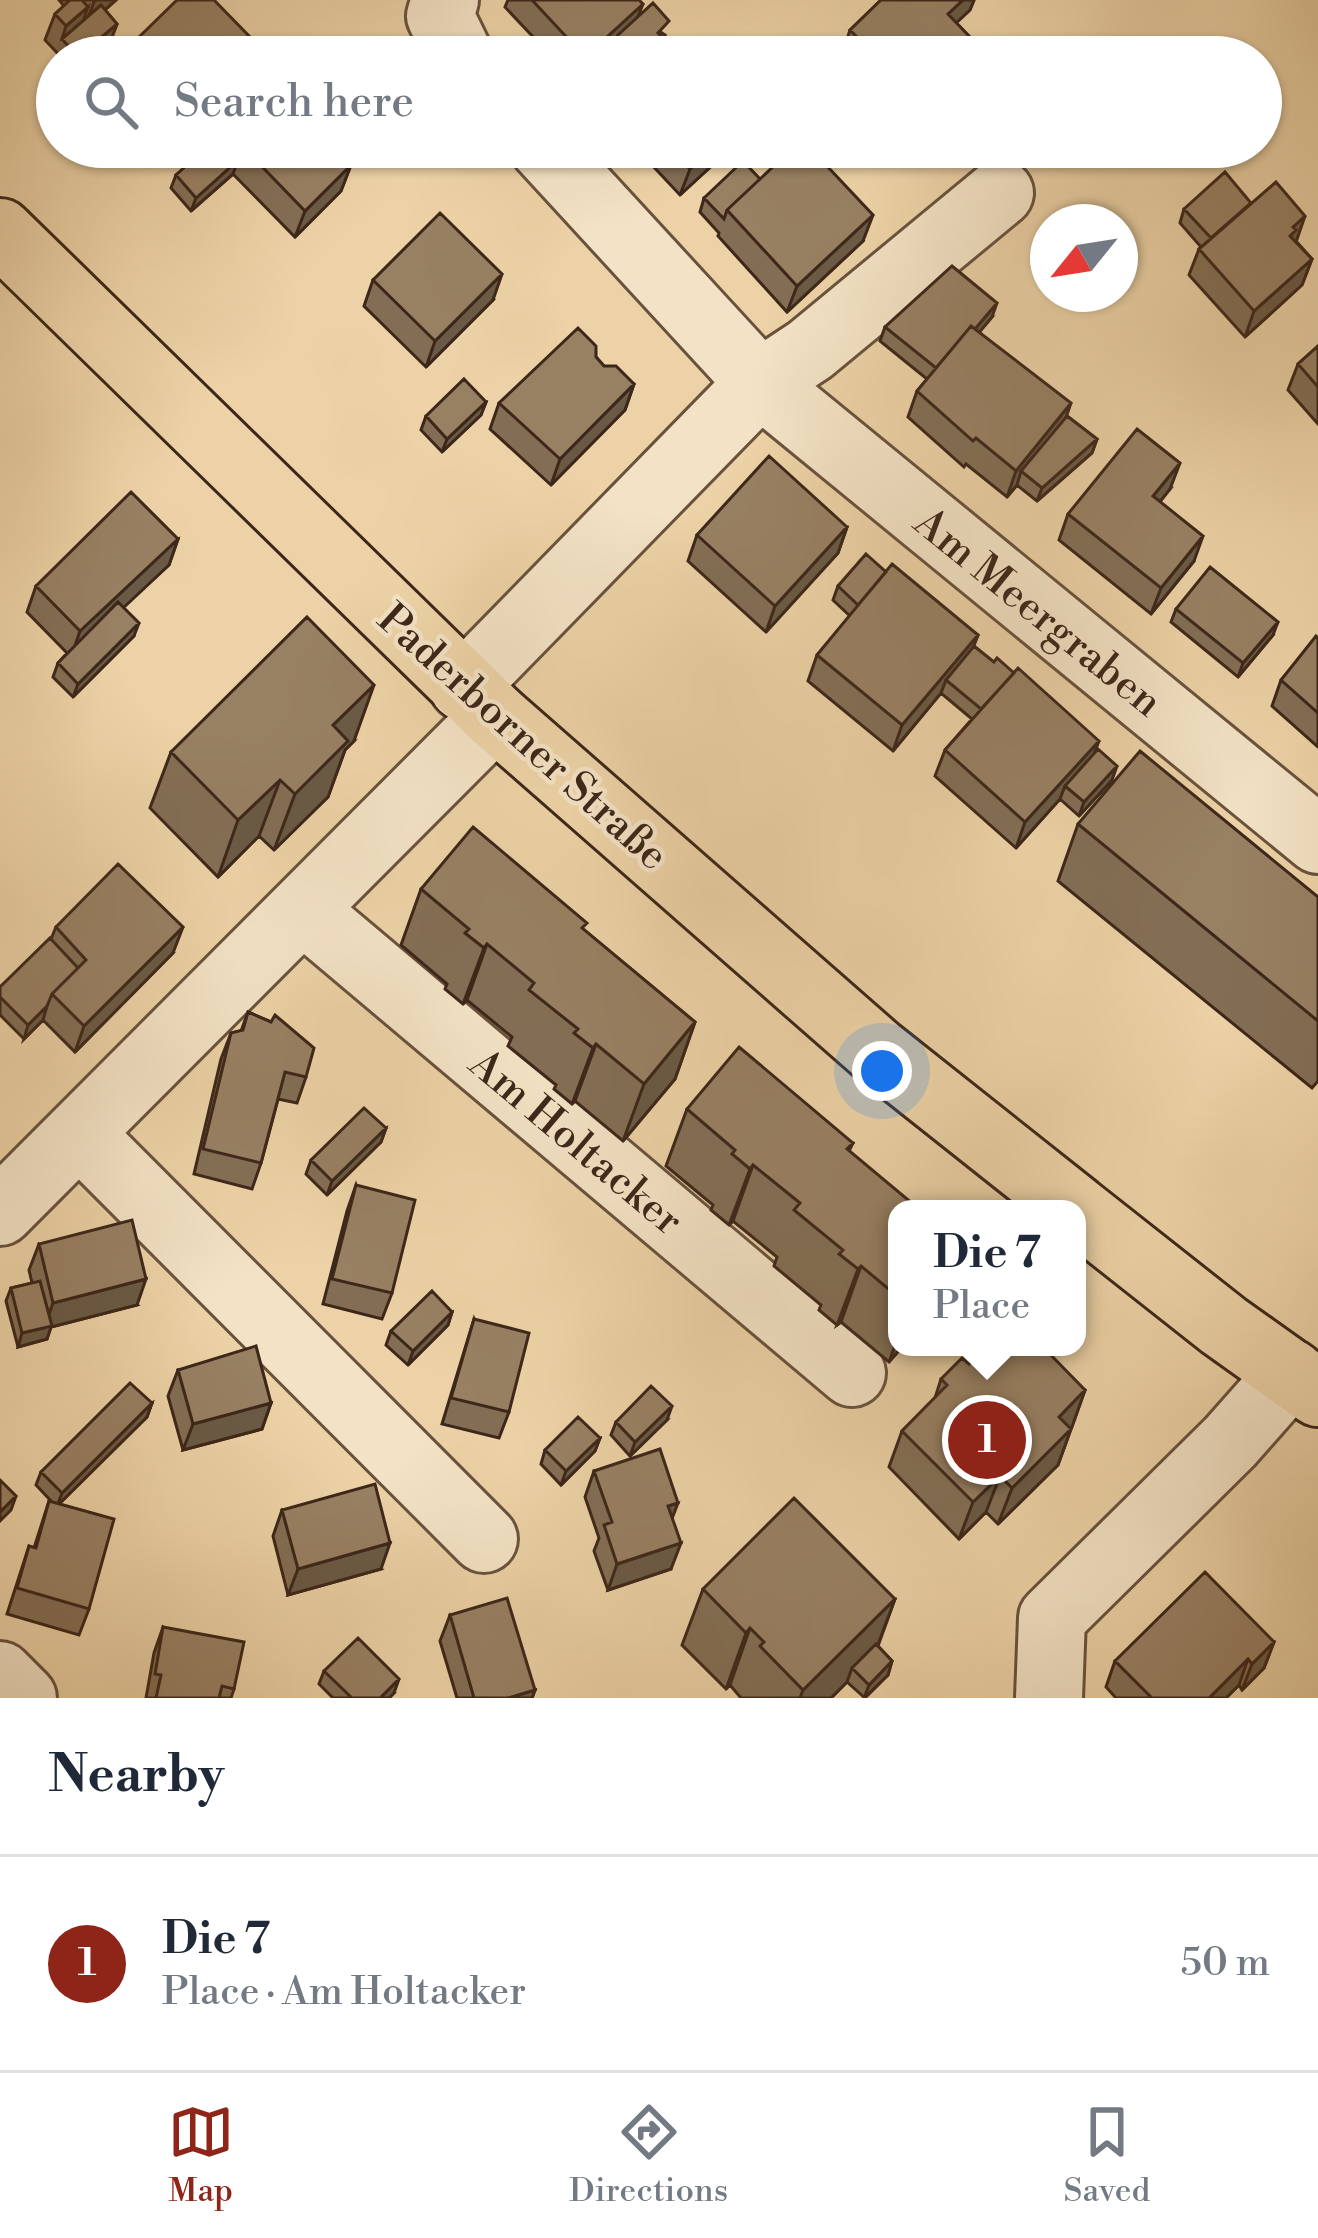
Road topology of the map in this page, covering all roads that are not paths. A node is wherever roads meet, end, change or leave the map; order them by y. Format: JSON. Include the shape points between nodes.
{"nodes":[{"id":1,"x":445,"y":0,"type":"edge"},
{"id":2,"x":450,"y":36,"type":"edge"},
{"id":3,"x":562,"y":168,"type":"edge"},
{"id":4,"x":1000,"y":193,"type":"dead end"},
{"id":5,"x":0,"y":232,"type":"edge"},
{"id":6,"x":760,"y":382,"type":"junction"},
{"id":7,"x":479,"y":701,"type":"junction"},
{"id":8,"x":1318,"y":840,"type":"edge"},
{"id":9,"x":303,"y":910,"type":"junction"},
{"id":10,"x":79,"y":1133,"type":"junction"},
{"id":11,"x":1066,"y":1200,"type":"edge"},
{"id":12,"x":0,"y":1212,"type":"edge"},
{"id":13,"x":1086,"y":1216,"type":"edge"},
{"id":14,"x":852,"y":1373,"type":"dead end"},
{"id":15,"x":1304,"y":1383,"type":"edge"},
{"id":16,"x":484,"y":1539,"type":"dead end"},
{"id":17,"x":0,"y":1675,"type":"edge"},
{"id":18,"x":23,"y":1698,"type":"edge"},
{"id":19,"x":1049,"y":1698,"type":"edge"}],
"edges":[{"from":1,"to":2,"type":"street","via":[[440,16]]},
{"from":3,"to":6,"type":"street","name":"Am Meergraben"},
{"from":4,"to":6,"type":"street"},
{"from":5,"to":7,"type":"main road","name":"Paderborner Straße"},
{"from":6,"to":7,"type":"street"},
{"from":6,"to":8,"type":"street","name":"Am Meergraben"},
{"from":7,"to":9,"type":"street"},
{"from":7,"to":11,"type":"main road","name":"Paderborner Straße","via":[[877,1051]]},
{"from":9,"to":10,"type":"street"},
{"from":9,"to":14,"type":"street","name":"Am Holtacker"},
{"from":10,"to":12,"type":"street"},
{"from":10,"to":16,"type":"street"},
{"from":13,"to":15,"type":"main road","name":"Paderborner Straße"},
{"from":15,"to":19,"type":"street","via":[[1230,1442],[1052,1618]]},
{"from":17,"to":18,"type":"street"}]}
